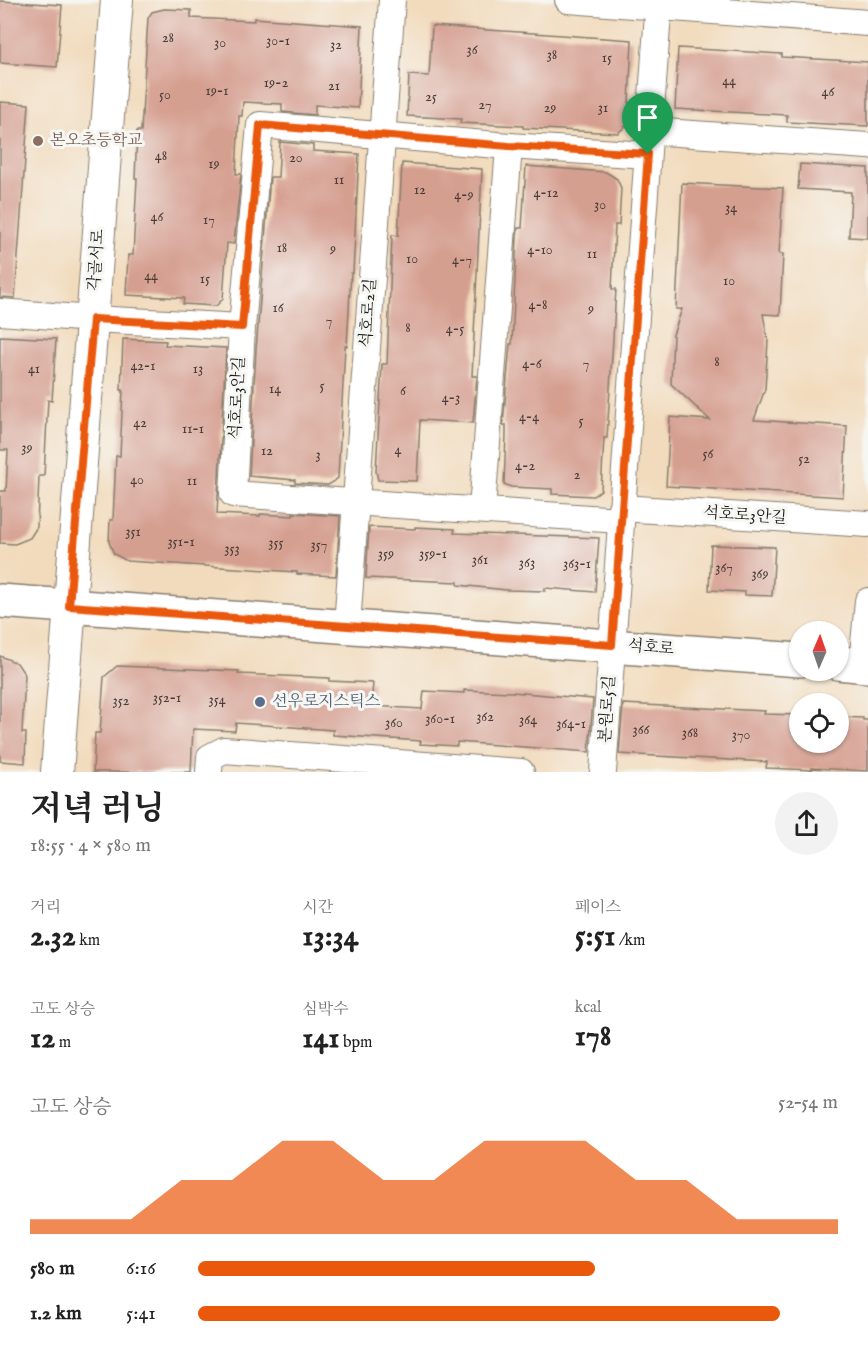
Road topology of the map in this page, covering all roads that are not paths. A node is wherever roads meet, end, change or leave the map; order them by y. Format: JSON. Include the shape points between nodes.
{"nodes":[{"id":1,"x":117,"y":0,"type":"edge"},
{"id":2,"x":392,"y":0,"type":"edge"},
{"id":3,"x":568,"y":0,"type":"edge"},
{"id":4,"x":659,"y":4,"type":"edge"},
{"id":5,"x":868,"y":23,"type":"edge"},
{"id":6,"x":382,"y":135,"type":"junction"},
{"id":7,"x":648,"y":143,"type":"junction"},
{"id":8,"x":509,"y":146,"type":"junction"},
{"id":9,"x":868,"y":146,"type":"edge"},
{"id":10,"x":0,"y":312,"type":"edge"},
{"id":11,"x":93,"y":319,"type":"junction"},
{"id":12,"x":242,"y":327,"type":"junction"},
{"id":13,"x":355,"y":503,"type":"junction"},
{"id":14,"x":482,"y":510,"type":"junction"},
{"id":15,"x":621,"y":514,"type":"junction"},
{"id":16,"x":868,"y":524,"type":"edge"},
{"id":17,"x":0,"y":601,"type":"edge"},
{"id":18,"x":868,"y":601,"type":"edge"},
{"id":19,"x":69,"y":606,"type":"junction"},
{"id":20,"x":347,"y":626,"type":"junction"},
{"id":21,"x":612,"y":645,"type":"junction"},
{"id":22,"x":789,"y":659,"type":"edge"},
{"id":23,"x":856,"y":665,"type":"edge"},
{"id":24,"x":473,"y":770,"type":"edge"},
{"id":25,"x":57,"y":772,"type":"edge"},
{"id":26,"x":208,"y":772,"type":"edge"},
{"id":27,"x":521,"y":772,"type":"edge"},
{"id":28,"x":603,"y":772,"type":"edge"}],
"edges":[{"from":1,"to":11,"type":"street","name":"각골서로"},
{"from":2,"to":6,"type":"street","name":"석호로2길"},
{"from":3,"to":4,"type":"street"},
{"from":4,"to":5,"type":"street"},
{"from":4,"to":7,"type":"street","name":"본원로5길"},
{"from":6,"to":8,"type":"street","name":"석호로3안길"},
{"from":6,"to":12,"type":"street","name":"석호로3안길","via":[[260,125]]},
{"from":6,"to":13,"type":"street","name":"석호로2길"},
{"from":7,"to":8,"type":"street","name":"석호로3안길"},
{"from":7,"to":9,"type":"street","name":"석호로3안길"},
{"from":7,"to":15,"type":"street","name":"본원로5길"},
{"from":8,"to":14,"type":"street"},
{"from":10,"to":11,"type":"street"},
{"from":11,"to":12,"type":"street"},
{"from":11,"to":19,"type":"street","name":"각골서로"},
{"from":12,"to":13,"type":"street","name":"석호로3안길","via":[[233,494]]},
{"from":13,"to":14,"type":"street","name":"석호로3안길"},
{"from":13,"to":20,"type":"street","name":"석호로2길"},
{"from":14,"to":15,"type":"street","name":"석호로3안길"},
{"from":15,"to":16,"type":"street","name":"석호로3안길"},
{"from":15,"to":21,"type":"street","name":"본원로5길"},
{"from":17,"to":19,"type":"main road","name":"석호로"},
{"from":18,"to":23,"type":"street"},
{"from":19,"to":20,"type":"main road","name":"석호로"},
{"from":19,"to":25,"type":"street","name":"각골서로"},
{"from":20,"to":21,"type":"main road","name":"석호로"},
{"from":21,"to":22,"type":"main road","name":"석호로"},
{"from":21,"to":28,"type":"street","name":"본원로5길"},
{"from":24,"to":26,"type":"street","via":[[224,750],[210,757]]},
{"from":24,"to":27,"type":"street"}]}
